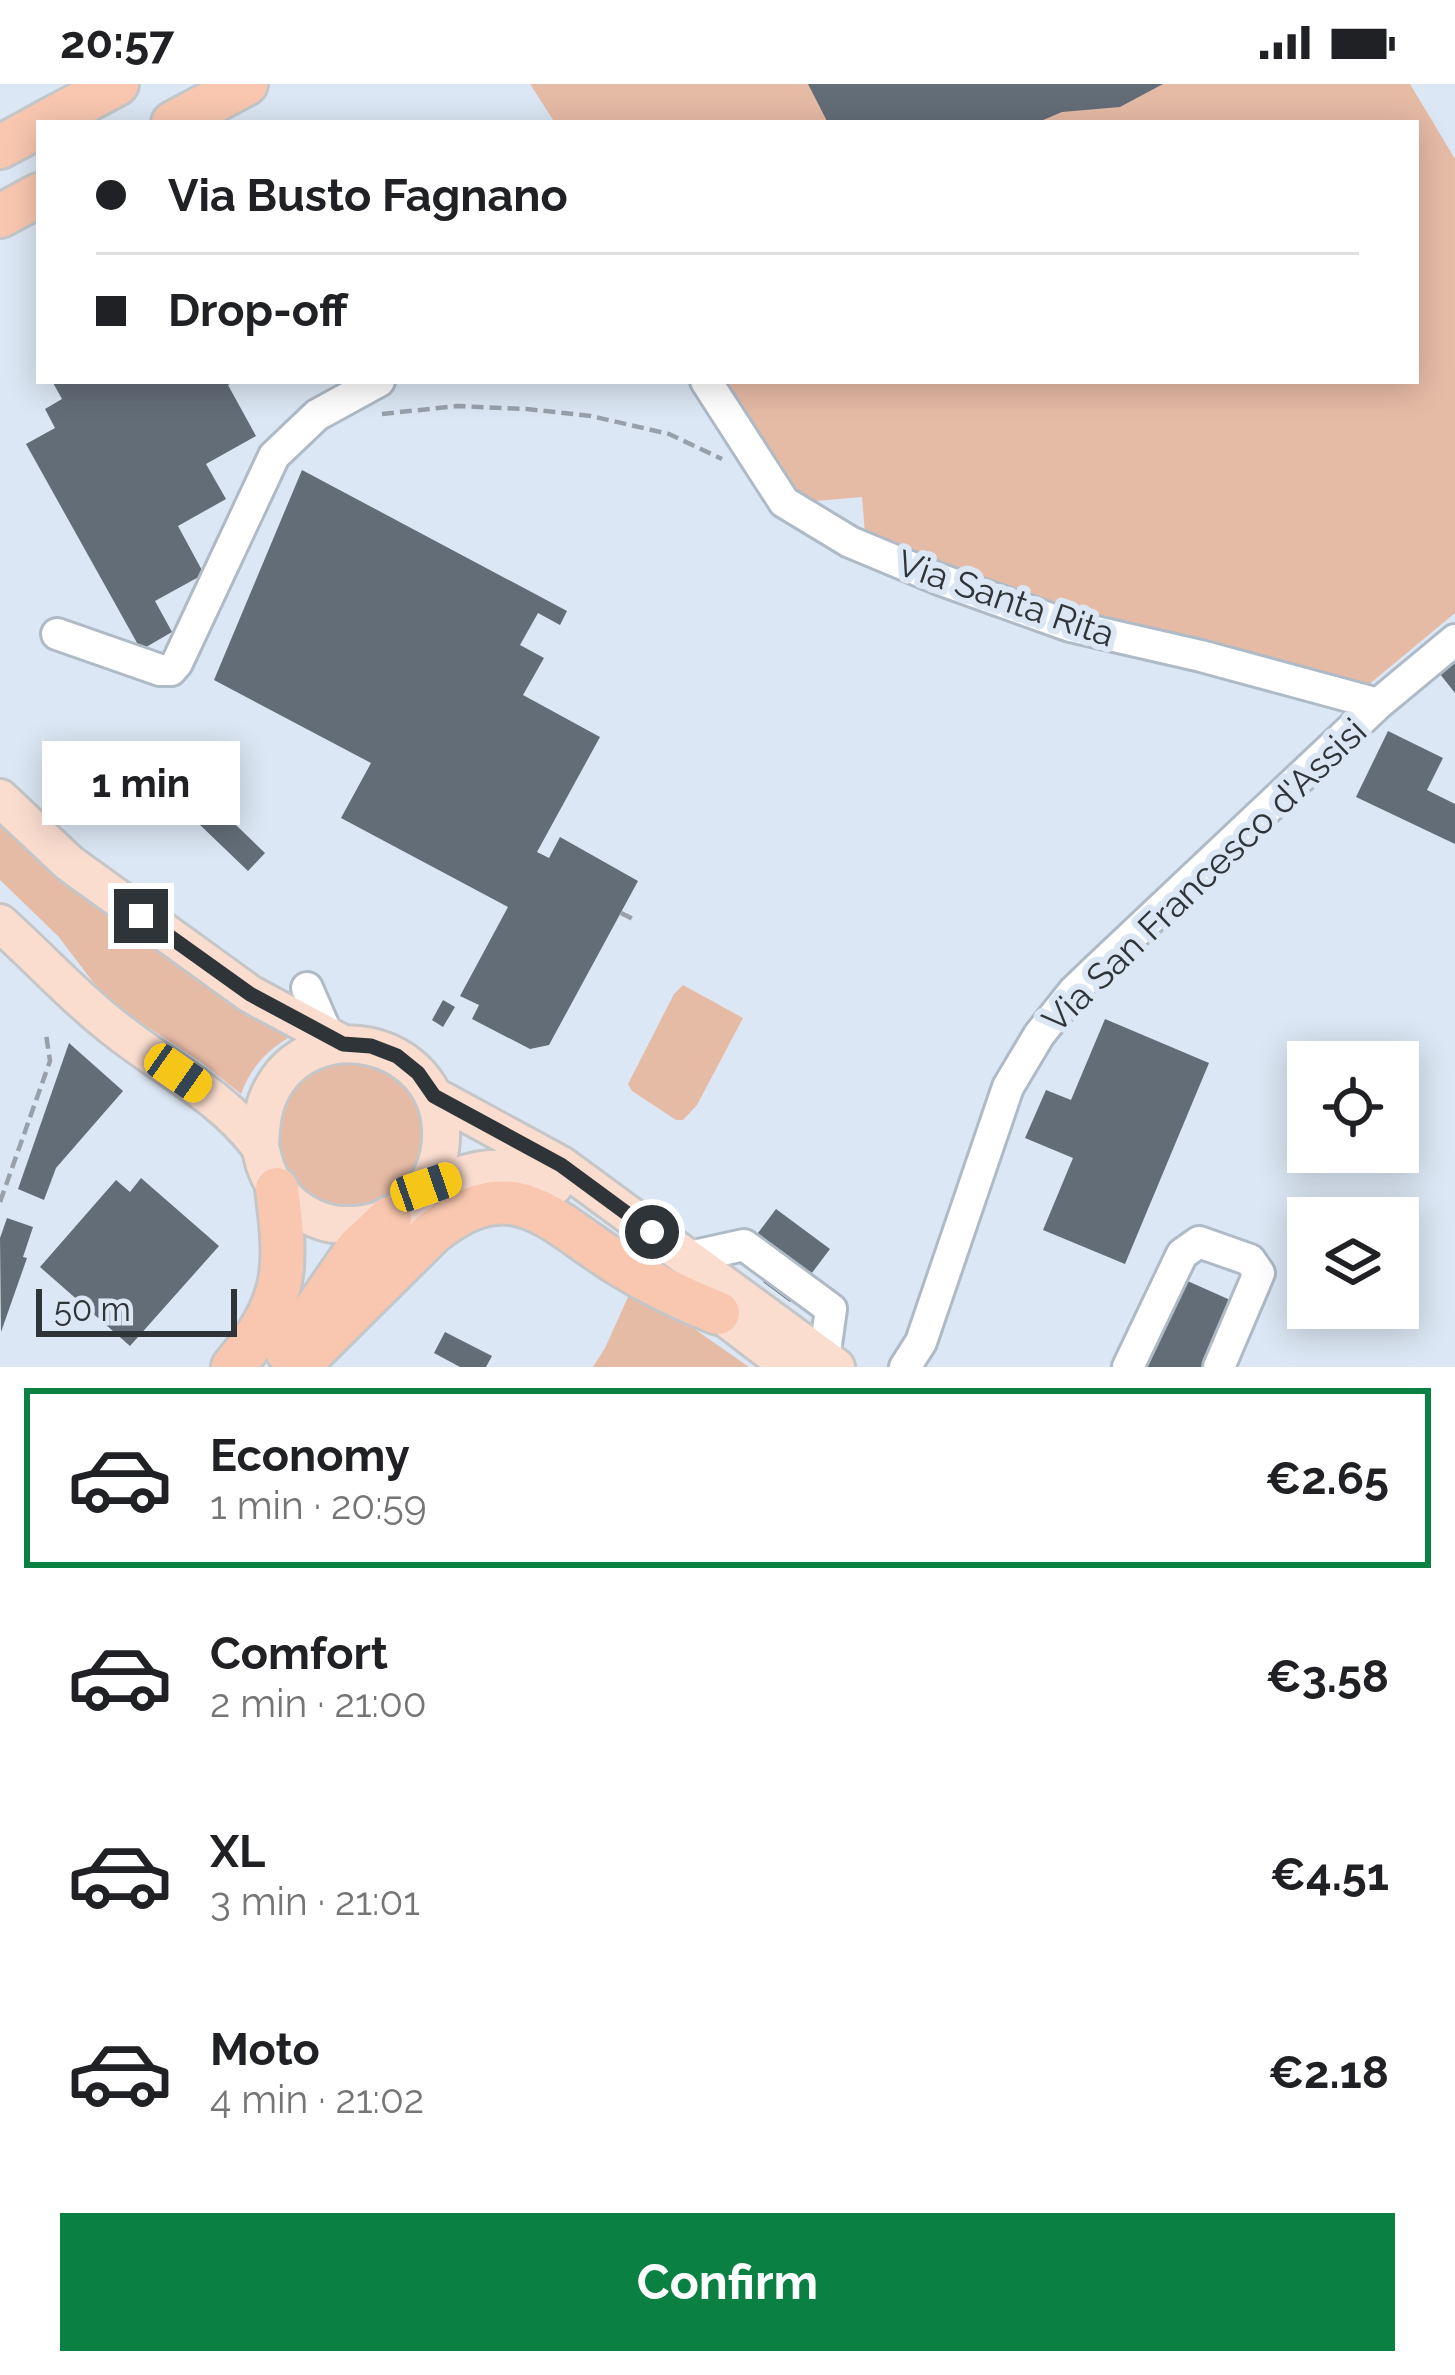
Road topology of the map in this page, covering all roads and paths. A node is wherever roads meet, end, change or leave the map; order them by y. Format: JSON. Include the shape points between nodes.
{"nodes":[{"id":1,"x":117,"y":84,"type":"edge"},
{"id":2,"x":246,"y":84,"type":"edge"},
{"id":3,"x":50,"y":120,"type":"edge"},
{"id":4,"x":179,"y":120,"type":"edge"},
{"id":5,"x":36,"y":127,"type":"edge"},
{"id":6,"x":0,"y":147,"type":"edge"},
{"id":7,"x":36,"y":197,"type":"edge"},
{"id":8,"x":0,"y":216,"type":"edge"},
{"id":9,"x":374,"y":384,"type":"edge"},
{"id":10,"x":708,"y":384,"type":"edge"},
{"id":11,"x":375,"y":414,"type":"dead end"},
{"id":12,"x":731,"y":463,"type":"dead end"},
{"id":13,"x":57,"y":634,"type":"dead end"},
{"id":14,"x":1455,"y":640,"type":"edge"},
{"id":15,"x":1378,"y":704,"type":"junction"},
{"id":16,"x":0,"y":798,"type":"edge"},
{"id":17,"x":621,"y":913,"type":"dead end"},
{"id":18,"x":635,"y":920,"type":"dead end"},
{"id":19,"x":0,"y":922,"type":"edge"},
{"id":20,"x":307,"y":988,"type":"dead end"},
{"id":21,"x":46,"y":1034,"type":"dead end"},
{"id":22,"x":335,"y":1039,"type":"junction"},
{"id":23,"x":434,"y":1096,"type":"junction"},
{"id":24,"x":260,"y":1146,"type":"junction"},
{"id":25,"x":426,"y":1187,"type":"junction"},
{"id":26,"x":278,"y":1190,"type":"junction"},
{"id":27,"x":0,"y":1202,"type":"edge"},
{"id":28,"x":390,"y":1217,"type":"junction"},
{"id":29,"x":718,"y":1313,"type":"junction"},
{"id":30,"x":917,"y":1359,"type":"edge"},
{"id":31,"x":817,"y":1364,"type":"edge"},
{"id":32,"x":233,"y":1367,"type":"edge"},
{"id":33,"x":276,"y":1367,"type":"edge"},
{"id":34,"x":297,"y":1367,"type":"edge"},
{"id":35,"x":1128,"y":1367,"type":"edge"},
{"id":36,"x":1219,"y":1367,"type":"edge"}],
"edges":[{"from":1,"to":3,"type":"highway"},
{"from":2,"to":4,"type":"highway"},
{"from":5,"to":6,"type":"highway"},
{"from":7,"to":8,"type":"highway"},
{"from":9,"to":13,"type":"street","via":[[317,415],[274,456],[170,670]]},
{"from":10,"to":15,"type":"street","name":"Via Santa Rita","via":[[784,502],[850,542],[1070,626]]},
{"from":11,"to":12,"type":"path","via":[[457,406],[590,416],[669,434]]},
{"from":14,"to":15,"type":"street","name":"Via San Francesco d'Assisi"},
{"from":15,"to":30,"type":"street","name":"Via San Francesco d'Assisi","via":[[1085,980],[1039,1035],[1003,1100]]},
{"from":16,"to":22,"type":"main road","via":[[69,863],[250,994]]},
{"from":17,"to":18,"type":"path"},
{"from":19,"to":24,"type":"main road"},
{"from":20,"to":22,"type":"street"},
{"from":21,"to":27,"type":"path","via":[[50,1061]]},
{"from":22,"to":23,"type":"main road","via":[[397,1056]]},
{"from":22,"to":24,"type":"main road","via":[[290,1066],[272,1089]]},
{"from":23,"to":25,"type":"main road","via":[[442,1143]]},
{"from":23,"to":31,"type":"main road","via":[[561,1165]]},
{"from":24,"to":26,"type":"main road"},
{"from":25,"to":28,"type":"main road"},
{"from":25,"to":29,"type":"main road","via":[[494,1168],[532,1175]]},
{"from":26,"to":28,"type":"main road","via":[[328,1223],[360,1226]]},
{"from":26,"to":32,"type":"highway","via":[[284,1270],[277,1299]]},
{"from":28,"to":33,"type":"highway","via":[[358,1248]]},
{"from":29,"to":31,"type":"main road"},
{"from":29,"to":34,"type":"highway","via":[[672,1294],[541,1212],[500,1201],[477,1204],[433,1232]]},
{"from":35,"to":36,"type":"street","via":[[1183,1254],[1199,1242],[1250,1260],[1259,1274]]}]}
